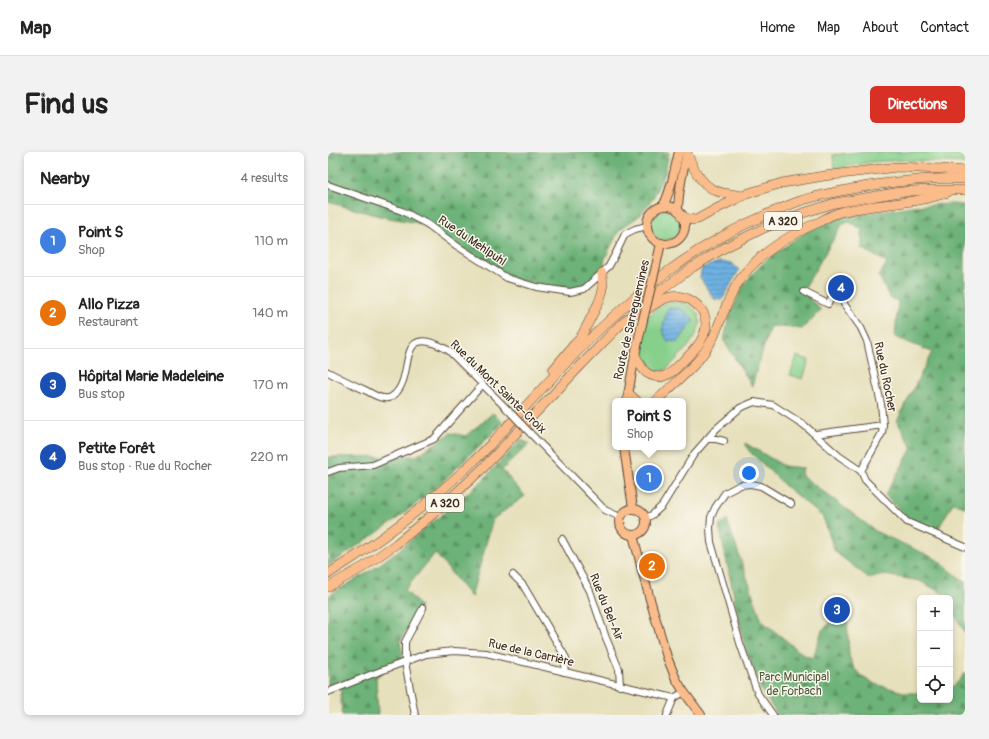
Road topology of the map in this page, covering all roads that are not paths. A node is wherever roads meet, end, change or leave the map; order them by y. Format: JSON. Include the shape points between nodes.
{"nodes":[{"id":1,"x":684,"y":152,"type":"edge"},
{"id":2,"x":965,"y":171,"type":"edge"},
{"id":3,"x":965,"y":179,"type":"edge"},
{"id":4,"x":328,"y":185,"type":"edge"},
{"id":5,"x":960,"y":190,"type":"edge"},
{"id":6,"x":742,"y":196,"type":"junction"},
{"id":7,"x":663,"y":206,"type":"junction"},
{"id":8,"x":680,"y":214,"type":"junction"},
{"id":9,"x":647,"y":226,"type":"junction"},
{"id":10,"x":661,"y":243,"type":"junction"},
{"id":11,"x":602,"y":272,"type":"junction"},
{"id":12,"x":804,"y":292,"type":"dead end"},
{"id":13,"x":633,"y":314,"type":"junction"},
{"id":14,"x":635,"y":354,"type":"junction"},
{"id":15,"x":328,"y":372,"type":"edge"},
{"id":16,"x":482,"y":385,"type":"junction"},
{"id":17,"x":535,"y":397,"type":"junction"},
{"id":18,"x":627,"y":397,"type":"edge"},
{"id":19,"x":659,"y":398,"type":"edge"},
{"id":20,"x":883,"y":425,"type":"junction"},
{"id":21,"x":716,"y":429,"type":"junction"},
{"id":22,"x":816,"y":434,"type":"junction"},
{"id":23,"x":707,"y":439,"type":"junction"},
{"id":24,"x":624,"y":450,"type":"edge"},
{"id":25,"x":328,"y":472,"type":"edge"},
{"id":26,"x":860,"y":472,"type":"junction"},
{"id":27,"x":790,"y":504,"type":"dead end"},
{"id":28,"x":633,"y":508,"type":"junction"},
{"id":29,"x":620,"y":517,"type":"junction"},
{"id":30,"x":646,"y":518,"type":"junction"},
{"id":31,"x":633,"y":535,"type":"junction"},
{"id":32,"x":562,"y":539,"type":"dead end"},
{"id":33,"x":965,"y":546,"type":"edge"},
{"id":34,"x":328,"y":574,"type":"edge"},
{"id":35,"x":513,"y":575,"type":"dead end"},
{"id":36,"x":328,"y":587,"type":"edge"},
{"id":37,"x":423,"y":608,"type":"dead end"},
{"id":38,"x":405,"y":662,"type":"junction"},
{"id":39,"x":564,"y":672,"type":"junction"},
{"id":40,"x":620,"y":686,"type":"junction"},
{"id":41,"x":328,"y":692,"type":"edge"},
{"id":42,"x":684,"y":692,"type":"junction"},
{"id":43,"x":674,"y":698,"type":"junction"},
{"id":44,"x":415,"y":715,"type":"edge"},
{"id":45,"x":667,"y":715,"type":"edge"},
{"id":46,"x":701,"y":715,"type":"edge"},
{"id":47,"x":773,"y":715,"type":"edge"}],
"edges":[{"from":1,"to":6,"type":"highway","via":[[705,184],[722,193]]},
{"from":1,"to":7,"type":"main road"},
{"from":1,"to":8,"type":"main road","via":[[678,199]]},
{"from":2,"to":6,"type":"highway","via":[[897,167],[782,183]]},
{"from":3,"to":17,"type":"highway","number":"A 320","via":[[899,181],[832,192],[799,202],[721,236],[683,260],[642,291],[577,352]]},
{"from":4,"to":11,"type":"street","name":"Rue du Mehlpuhl","via":[[414,217],[507,278],[536,287],[570,292],[584,289]]},
{"from":5,"to":13,"type":"highway","number":"A 320","via":[[900,192],[835,203],[764,228],[693,267]]},
{"from":5,"to":19,"type":"highway","via":[[935,197],[840,212],[802,229],[769,251],[739,280],[701,357]]},
{"from":6,"to":8,"type":"highway","via":[[698,219],[689,219]]},
{"from":7,"to":8,"type":"main road","via":[[671,207]]},
{"from":7,"to":9,"type":"main road","via":[[649,215]]},
{"from":8,"to":10,"type":"main road","via":[[684,222],[682,234],[673,242]]},
{"from":9,"to":10,"type":"main road","via":[[651,237]]},
{"from":9,"to":11,"type":"street","name":"Rue du Mehlpuhl","via":[[625,234],[609,266]]},
{"from":10,"to":14,"type":"main road","name":"Route de Sarreguemines","bridge":true},
{"from":11,"to":17,"type":"highway","via":[[604,290],[582,335],[543,381]]},
{"from":12,"to":20,"type":"street","name":"Rue du Rocher","via":[[828,304],[834,291],[843,296],[844,304],[867,341]]},
{"from":13,"to":14,"type":"highway","via":[[642,313],[659,300],[676,296],[686,297],[696,303],[703,312],[706,323],[705,333],[696,348],[672,372],[663,377],[646,372]]},
{"from":13,"to":36,"type":"highway","number":"A 320","via":[[484,467],[439,509],[396,544]]},
{"from":14,"to":18,"type":"main road","name":"Route de Sarreguemines"},
{"from":15,"to":16,"type":"street","name":"Rue du Mont Sainte-Croix","via":[[374,395],[391,397],[403,382],[412,348],[417,343],[425,341],[448,350]]},
{"from":16,"to":25,"type":"street","via":[[434,439],[373,465],[339,468]]},
{"from":16,"to":29,"type":"street","name":"Rue du Mont Sainte-Croix","bridge":true,"via":[[605,510]]},
{"from":17,"to":34,"type":"highway","number":"A 320","via":[[476,459],[426,504],[389,533]]},
{"from":20,"to":22,"type":"street","name":"Rue du Rocher"},
{"from":20,"to":26,"type":"street","name":"Rue du Rocher","via":[[882,433]]},
{"from":21,"to":22,"type":"street","via":[[740,408],[754,402],[773,405]]},
{"from":21,"to":23,"type":"street"},
{"from":21,"to":23,"type":"street","via":[[724,441]]},
{"from":22,"to":26,"type":"street"},
{"from":23,"to":30,"type":"street","via":[[694,454],[662,506]]},
{"from":24,"to":28,"type":"main road"},
{"from":26,"to":33,"type":"street","via":[[907,522]]},
{"from":27,"to":47,"type":"street","via":[[761,486],[740,484],[725,493],[720,500],[711,517],[710,528],[740,643],[758,694]]},
{"from":28,"to":29,"type":"main road","via":[[625,510]]},
{"from":28,"to":30,"type":"main road","via":[[643,513]]},
{"from":29,"to":31,"type":"main road","via":[[619,524],[622,530]]},
{"from":30,"to":31,"type":"main road","via":[[646,526],[641,533]]},
{"from":31,"to":42,"type":"main road","via":[[667,656]]},
{"from":32,"to":40,"type":"street","name":"Rue du Bel-Air","via":[[590,591],[619,669]]},
{"from":35,"to":39,"type":"street","via":[[523,585],[566,658]]},
{"from":37,"to":38,"type":"street","via":[[405,642]]},
{"from":38,"to":39,"type":"street","name":"Rue de la Carrière","via":[[426,654],[478,652]]},
{"from":38,"to":41,"type":"street","name":"Rue de la Carrière"},
{"from":38,"to":44,"type":"street"},
{"from":39,"to":40,"type":"street","name":"Rue de la Carrière"},
{"from":40,"to":43,"type":"street","name":"Rue de la Carrière"},
{"from":42,"to":43,"type":"street"},
{"from":42,"to":46,"type":"main road"},
{"from":43,"to":45,"type":"street"}]}
